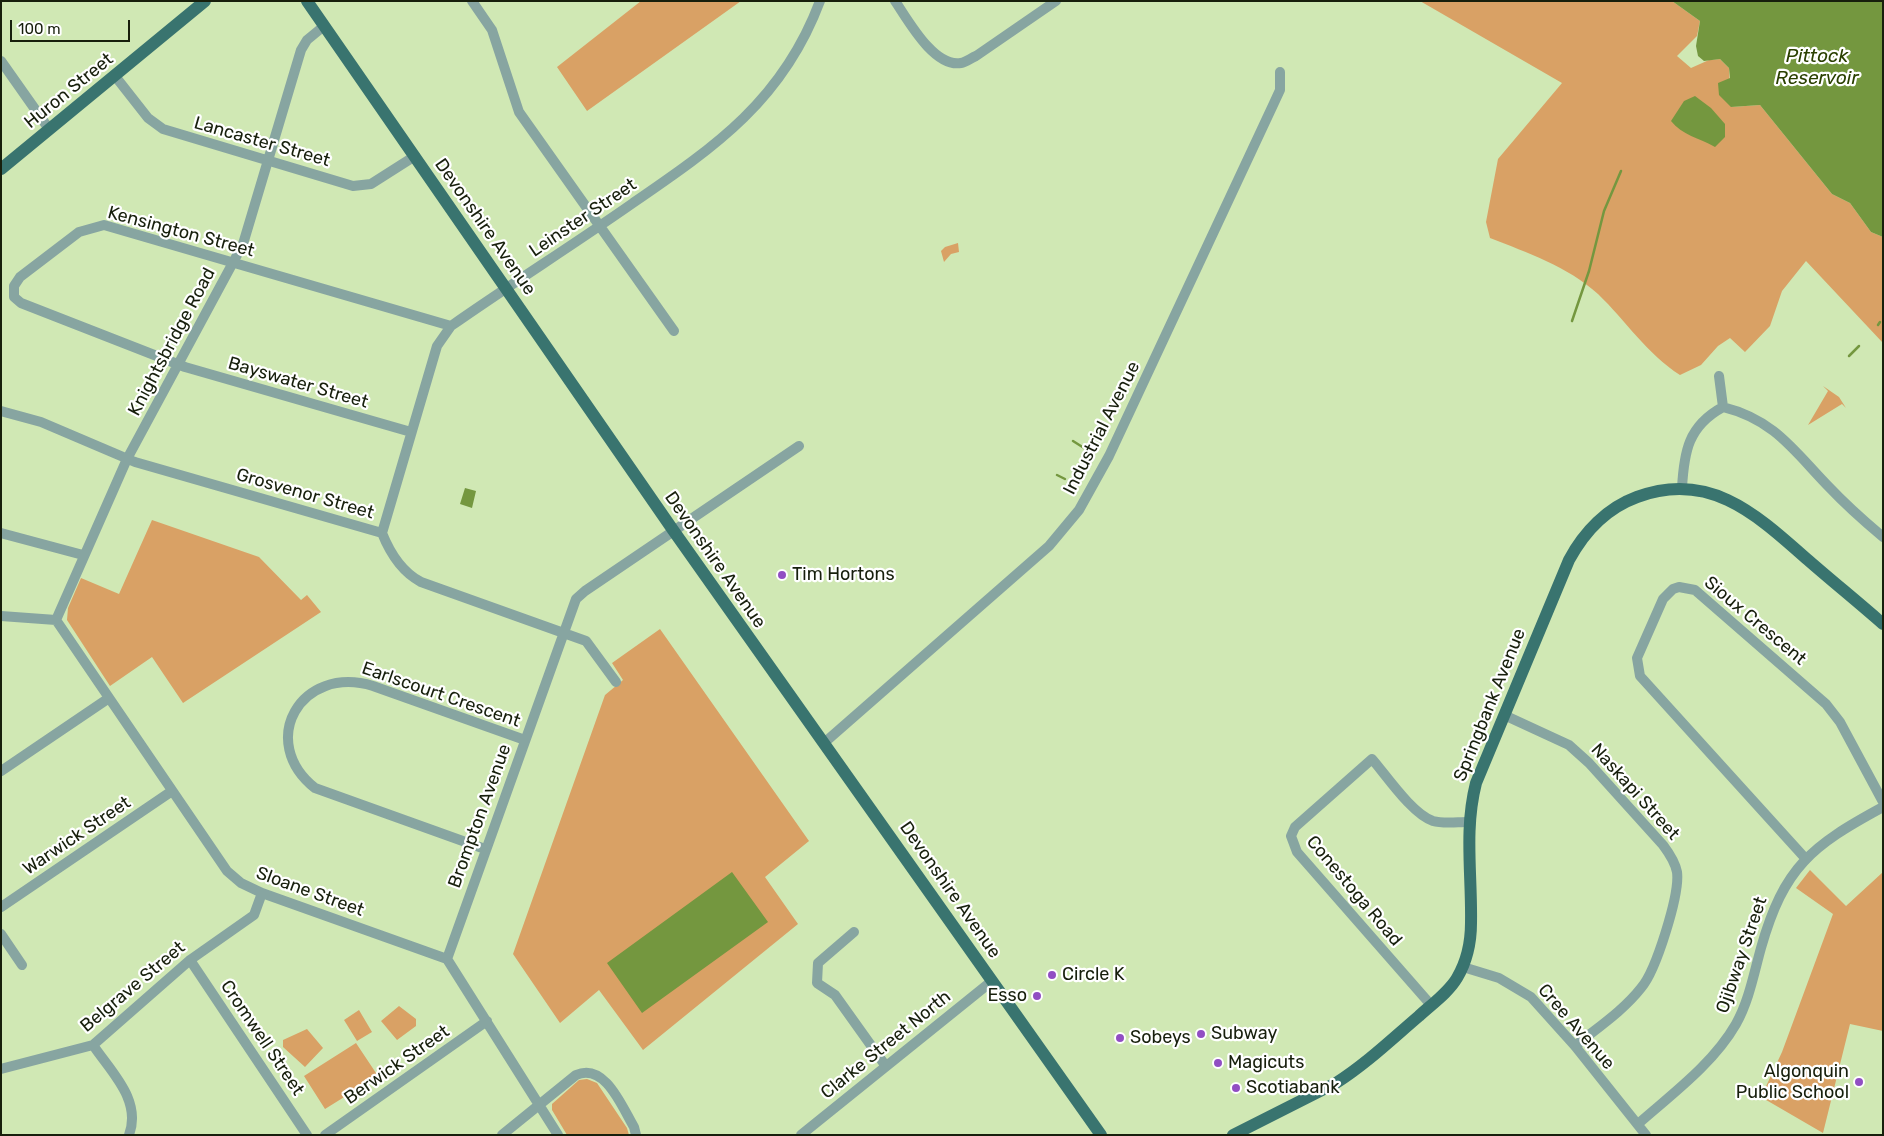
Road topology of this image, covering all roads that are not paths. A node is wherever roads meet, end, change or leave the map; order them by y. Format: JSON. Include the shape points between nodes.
{"nodes":[{"id":1,"x":205,"y":1,"type":"edge"},
{"id":2,"x":307,"y":1,"type":"edge"},
{"id":3,"x":472,"y":1,"type":"edge"},
{"id":4,"x":820,"y":1,"type":"edge"},
{"id":5,"x":894,"y":1,"type":"edge"},
{"id":6,"x":1056,"y":1,"type":"edge"},
{"id":7,"x":1042,"y":5,"type":"edge"},
{"id":8,"x":324,"y":26,"type":"junction"},
{"id":9,"x":1,"y":61,"type":"edge"},
{"id":10,"x":1280,"y":72,"type":"dead end"},
{"id":11,"x":116,"y":76,"type":"junction"},
{"id":12,"x":50,"y":129,"type":"junction"},
{"id":13,"x":415,"y":156,"type":"junction"},
{"id":14,"x":268,"y":161,"type":"junction"},
{"id":15,"x":1,"y":169,"type":"edge"},
{"id":16,"x":599,"y":227,"type":"junction"},
{"id":17,"x":233,"y":263,"type":"junction"},
{"id":18,"x":507,"y":289,"type":"junction"},
{"id":19,"x":451,"y":326,"type":"junction"},
{"id":20,"x":674,"y":332,"type":"dead end"},
{"id":21,"x":178,"y":364,"type":"junction"},
{"id":22,"x":1719,"y":376,"type":"dead end"},
{"id":23,"x":1723,"y":407,"type":"junction"},
{"id":24,"x":1,"y":411,"type":"edge"},
{"id":25,"x":411,"y":432,"type":"junction"},
{"id":26,"x":799,"y":446,"type":"dead end"},
{"id":27,"x":127,"y":459,"type":"junction"},
{"id":28,"x":1682,"y":488,"type":"junction"},
{"id":29,"x":672,"y":530,"type":"junction"},
{"id":30,"x":1,"y":533,"type":"edge"},
{"id":31,"x":382,"y":533,"type":"junction"},
{"id":32,"x":1883,"y":537,"type":"edge"},
{"id":33,"x":83,"y":555,"type":"junction"},
{"id":34,"x":1,"y":616,"type":"edge"},
{"id":35,"x":56,"y":620,"type":"junction"},
{"id":36,"x":1883,"y":624,"type":"edge"},
{"id":37,"x":563,"y":631,"type":"junction"},
{"id":38,"x":616,"y":682,"type":"dead end"},
{"id":39,"x":109,"y":698,"type":"junction"},
{"id":40,"x":1504,"y":715,"type":"junction"},
{"id":41,"x":524,"y":740,"type":"junction"},
{"id":42,"x":824,"y":743,"type":"junction"},
{"id":43,"x":1,"y":771,"type":"edge"},
{"id":44,"x":172,"y":791,"type":"junction"},
{"id":45,"x":1883,"y":802,"type":"edge"},
{"id":46,"x":1883,"y":807,"type":"edge"},
{"id":47,"x":1468,"y":822,"type":"junction"},
{"id":48,"x":485,"y":849,"type":"junction"},
{"id":49,"x":1806,"y":858,"type":"junction"},
{"id":50,"x":262,"y":893,"type":"junction"},
{"id":51,"x":1,"y":908,"type":"edge"},
{"id":52,"x":854,"y":932,"type":"dead end"},
{"id":53,"x":1,"y":934,"type":"edge"},
{"id":54,"x":447,"y":958,"type":"junction"},
{"id":55,"x":190,"y":960,"type":"junction"},
{"id":56,"x":22,"y":965,"type":"dead end"},
{"id":57,"x":1462,"y":967,"type":"junction"},
{"id":58,"x":992,"y":981,"type":"junction"},
{"id":59,"x":1431,"y":1005,"type":"junction"},
{"id":60,"x":487,"y":1021,"type":"junction"},
{"id":61,"x":93,"y":1045,"type":"junction"},
{"id":62,"x":1575,"y":1046,"type":"junction"},
{"id":63,"x":885,"y":1065,"type":"junction"},
{"id":64,"x":1,"y":1069,"type":"edge"},
{"id":65,"x":539,"y":1104,"type":"junction"},
{"id":66,"x":1642,"y":1131,"type":"edge"},
{"id":67,"x":129,"y":1135,"type":"edge"},
{"id":68,"x":307,"y":1135,"type":"edge"},
{"id":69,"x":325,"y":1135,"type":"edge"},
{"id":70,"x":502,"y":1135,"type":"edge"},
{"id":71,"x":558,"y":1135,"type":"edge"},
{"id":72,"x":636,"y":1135,"type":"edge"},
{"id":73,"x":801,"y":1135,"type":"edge"},
{"id":74,"x":1100,"y":1135,"type":"edge"},
{"id":75,"x":1233,"y":1135,"type":"edge"}],
"edges":[{"from":1,"to":11,"type":"main road","name":"Huron Street"},
{"from":2,"to":8,"type":"main road","name":"Devonshire Avenue"},
{"from":3,"to":16,"type":"street","via":[[492,30],[519,112]]},
{"from":4,"to":16,"type":"street","name":"Leinster Street","via":[[788,64],[746,118],[700,156]]},
{"from":5,"to":7,"type":"street","via":[[933,52],[945,60],[961,63],[976,56]]},
{"from":6,"to":7,"type":"street"},
{"from":8,"to":13,"type":"main road","name":"Devonshire Avenue"},
{"from":8,"to":14,"type":"street","name":"Knightsbridge Road","via":[[307,40],[302,50]]},
{"from":9,"to":12,"type":"street"},
{"from":10,"to":42,"type":"street","name":"Industrial Avenue","via":[[1280,90],[1270,112],[1109,456],[1079,510],[1049,546]]},
{"from":11,"to":12,"type":"main road","name":"Huron Street"},
{"from":11,"to":14,"type":"street","name":"Lancaster Street","via":[[148,118],[163,129]]},
{"from":12,"to":15,"type":"main road","name":"Huron Street"},
{"from":13,"to":14,"type":"street","name":"Lancaster Street","via":[[379,180],[363,186]]},
{"from":13,"to":18,"type":"main road","name":"Devonshire Avenue"},
{"from":14,"to":17,"type":"street","name":"Knightsbridge Road","via":[[249,228]]},
{"from":16,"to":18,"type":"street","name":"Leinster Street"},
{"from":16,"to":20,"type":"street"},
{"from":17,"to":19,"type":"street","name":"Kensington Street"},
{"from":17,"to":21,"type":"street","name":"Knightsbridge Road"},
{"from":17,"to":21,"type":"street","name":"Kensington Street","via":[[99,226],[79,232],[16,282],[14,297],[21,303]]},
{"from":18,"to":19,"type":"street","name":"Leinster Street"},
{"from":18,"to":29,"type":"main road","name":"Devonshire Avenue"},
{"from":19,"to":25,"type":"street","name":"Leinster Street","via":[[438,346]]},
{"from":21,"to":25,"type":"street","name":"Bayswater Street"},
{"from":21,"to":27,"type":"street","name":"Knightsbridge Road"},
{"from":22,"to":23,"type":"street"},
{"from":23,"to":28,"type":"street","via":[[1700,425],[1689,443]]},
{"from":23,"to":32,"type":"street","via":[[1749,415],[1781,435],[1836,495]]},
{"from":24,"to":27,"type":"street","name":"Grosvenor Street","via":[[41,422]]},
{"from":25,"to":31,"type":"street","name":"Leinster Street"},
{"from":26,"to":29,"type":"street","name":"Brompton Avenue"},
{"from":27,"to":31,"type":"street","name":"Grosvenor Street"},
{"from":27,"to":33,"type":"street","name":"Knightsbridge Road"},
{"from":28,"to":36,"type":"main road","name":"Springbank Avenue","via":[[1722,497],[1752,512]]},
{"from":28,"to":40,"type":"main road","name":"Springbank Avenue","via":[[1654,491],[1627,501],[1598,521],[1585,536],[1569,560]]},
{"from":29,"to":37,"type":"street","name":"Brompton Avenue","via":[[585,591],[573,606]]},
{"from":29,"to":42,"type":"main road","name":"Devonshire Avenue"},
{"from":30,"to":33,"type":"street"},
{"from":31,"to":37,"type":"street","name":"Grosvenor Street","via":[[404,570],[421,582]]},
{"from":33,"to":35,"type":"street","name":"Knightsbridge Road"},
{"from":34,"to":35,"type":"street"},
{"from":35,"to":39,"type":"street","name":"Sloane Street"},
{"from":37,"to":38,"type":"street","name":"Grosvenor Street","via":[[586,641]]},
{"from":37,"to":41,"type":"street","name":"Brompton Avenue"},
{"from":39,"to":43,"type":"street"},
{"from":39,"to":44,"type":"street","name":"Sloane Street"},
{"from":40,"to":47,"type":"main road","name":"Springbank Avenue","via":[[1476,783]]},
{"from":40,"to":62,"type":"street","name":"Naskapi Street","via":[[1557,738],[1578,753],[1663,845],[1677,872],[1676,896],[1651,973],[1636,994]]},
{"from":41,"to":48,"type":"street","name":"Brompton Avenue"},
{"from":41,"to":48,"type":"street","name":"Earlscourt Crescent","via":[[373,686],[349,681],[319,688],[300,704],[293,716],[288,736],[291,757],[302,777],[315,788]]},
{"from":42,"to":58,"type":"main road","name":"Devonshire Avenue"},
{"from":44,"to":50,"type":"street","name":"Sloane Street","via":[[226,870],[241,883]]},
{"from":44,"to":51,"type":"street","name":"Warwick Street"},
{"from":45,"to":49,"type":"street","name":"Sioux Crescent","via":[[1840,722],[1826,704],[1695,590],[1673,589],[1662,599],[1637,658],[1640,676]]},
{"from":46,"to":49,"type":"street","name":"Ojibway Street","via":[[1830,837]]},
{"from":47,"to":57,"type":"main road","name":"Springbank Avenue","via":[[1471,926],[1469,949]]},
{"from":47,"to":59,"type":"street","name":"Conestoga Road","via":[[1428,819],[1372,758],[1295,827],[1291,841],[1297,852]]},
{"from":48,"to":54,"type":"street","name":"Brompton Avenue"},
{"from":49,"to":66,"type":"street","name":"Ojibway Street","via":[[1788,880],[1777,901],[1742,1010],[1728,1037]]},
{"from":50,"to":54,"type":"street","name":"Sloane Street"},
{"from":50,"to":55,"type":"street","name":"Belgrave Street","via":[[254,915]]},
{"from":52,"to":63,"type":"street","via":[[818,963],[817,983],[835,994]]},
{"from":53,"to":56,"type":"street"},
{"from":54,"to":60,"type":"street"},
{"from":55,"to":61,"type":"street","name":"Belgrave Street"},
{"from":55,"to":68,"type":"street","name":"Cromwell Street"},
{"from":57,"to":59,"type":"main road","name":"Springbank Avenue","via":[[1452,985]]},
{"from":57,"to":62,"type":"street","name":"Cree Avenue","via":[[1495,976],[1519,988],[1537,1003]]},
{"from":58,"to":63,"type":"street","name":"Clarke Street North"},
{"from":58,"to":74,"type":"main road","name":"Devonshire Avenue"},
{"from":59,"to":75,"type":"main road","name":"Springbank Avenue","via":[[1344,1078]]},
{"from":60,"to":65,"type":"street"},
{"from":60,"to":69,"type":"street","name":"Berwick Street"},
{"from":61,"to":64,"type":"street","name":"Belgrave Street"},
{"from":61,"to":67,"type":"street","via":[[131,1102],[134,1116]]},
{"from":62,"to":66,"type":"street","name":"Cree Avenue"},
{"from":63,"to":73,"type":"street","name":"Clarke Street North"},
{"from":65,"to":70,"type":"street"},
{"from":65,"to":71,"type":"street"},
{"from":65,"to":72,"type":"street","via":[[576,1075],[592,1073],[606,1082]]}]}
